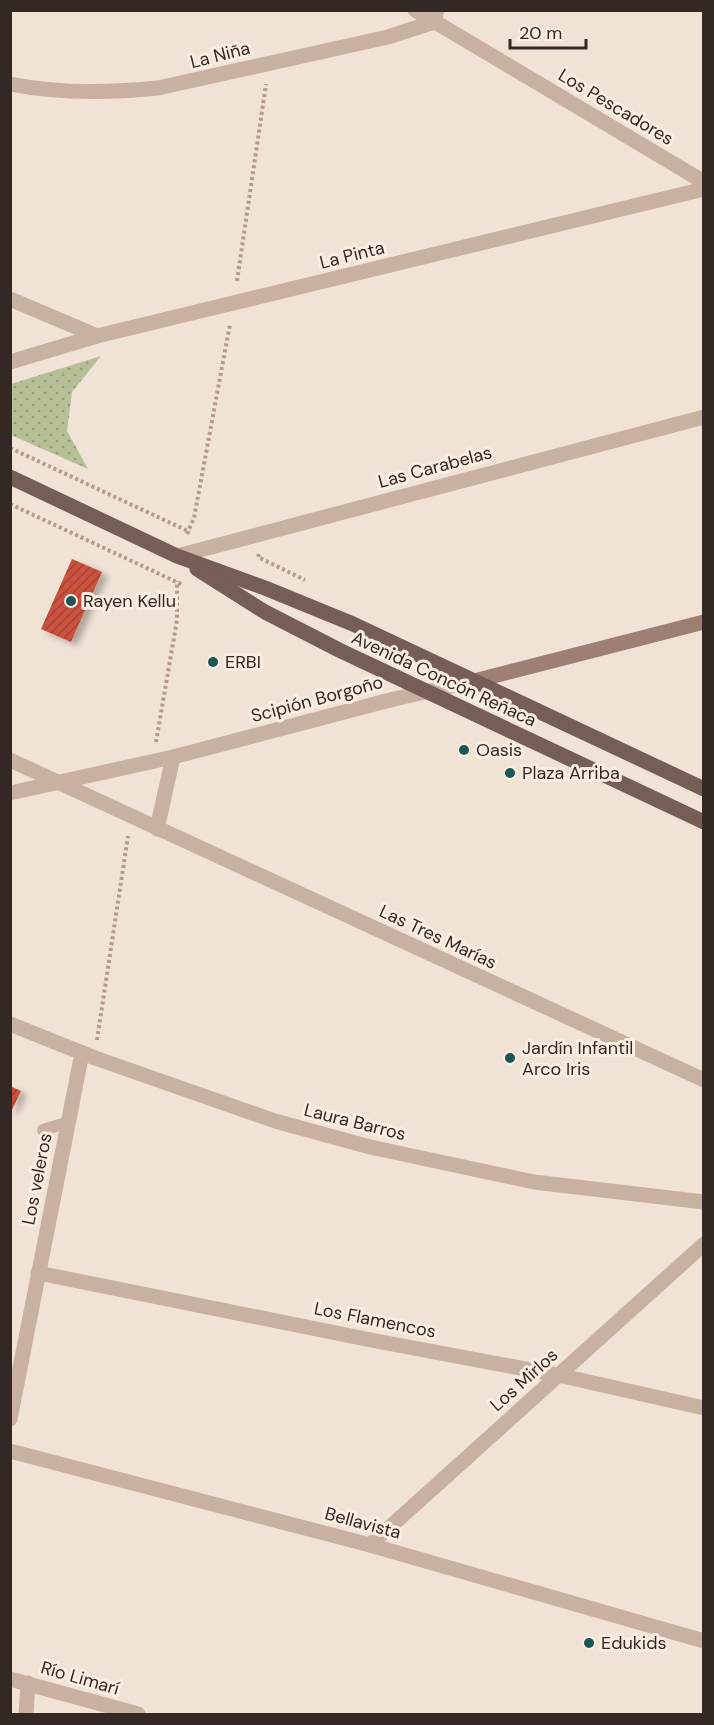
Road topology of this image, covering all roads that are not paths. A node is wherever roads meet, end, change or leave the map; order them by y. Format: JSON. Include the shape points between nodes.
{"nodes":[{"id":1,"x":415,"y":10,"type":"edge"},
{"id":2,"x":436,"y":16,"type":"edge"},
{"id":3,"x":10,"y":84,"type":"edge"},
{"id":4,"x":704,"y":182,"type":"edge"},
{"id":5,"x":704,"y":189,"type":"edge"},
{"id":6,"x":10,"y":299,"type":"edge"},
{"id":7,"x":97,"y":336,"type":"junction"},
{"id":8,"x":10,"y":362,"type":"edge"},
{"id":9,"x":704,"y":417,"type":"edge"},
{"id":10,"x":10,"y":477,"type":"edge"},
{"id":11,"x":177,"y":556,"type":"junction"},
{"id":12,"x":704,"y":622,"type":"edge"},
{"id":13,"x":474,"y":681,"type":"junction"},
{"id":14,"x":427,"y":692,"type":"junction"},
{"id":15,"x":173,"y":757,"type":"junction"},
{"id":16,"x":10,"y":760,"type":"edge"},
{"id":17,"x":57,"y":783,"type":"junction"},
{"id":18,"x":704,"y":789,"type":"edge"},
{"id":19,"x":10,"y":793,"type":"edge"},
{"id":20,"x":704,"y":822,"type":"edge"},
{"id":21,"x":157,"y":829,"type":"junction"},
{"id":22,"x":10,"y":1024,"type":"edge"},
{"id":23,"x":88,"y":1056,"type":"junction"},
{"id":24,"x":704,"y":1080,"type":"edge"},
{"id":25,"x":69,"y":1122,"type":"junction"},
{"id":26,"x":43,"y":1130,"type":"dead end"},
{"id":27,"x":704,"y":1202,"type":"edge"},
{"id":28,"x":704,"y":1244,"type":"edge"},
{"id":29,"x":38,"y":1273,"type":"junction"},
{"id":30,"x":558,"y":1375,"type":"junction"},
{"id":31,"x":704,"y":1408,"type":"edge"},
{"id":32,"x":10,"y":1419,"type":"edge"},
{"id":33,"x":10,"y":1451,"type":"edge"},
{"id":34,"x":370,"y":1545,"type":"junction"},
{"id":35,"x":704,"y":1641,"type":"edge"},
{"id":36,"x":10,"y":1679,"type":"edge"},
{"id":37,"x":28,"y":1683,"type":"junction"},
{"id":38,"x":26,"y":1714,"type":"edge"},
{"id":39,"x":138,"y":1714,"type":"edge"}],
"edges":[{"from":1,"to":2,"type":"street","name":"Los Pescadores"},
{"from":2,"to":3,"type":"street","name":"La Niña","via":[[388,37],[158,88],[120,92],[48,90]]},
{"from":2,"to":4,"type":"street","name":"Los Pescadores"},
{"from":5,"to":7,"type":"street","name":"La Pinta"},
{"from":6,"to":7,"type":"street"},
{"from":7,"to":8,"type":"street","name":"La Pinta"},
{"from":9,"to":11,"type":"street","name":"Las Carabelas"},
{"from":10,"to":11,"type":"main road","name":"Avenida Concón Reñaca"},
{"from":11,"to":13,"type":"main road","name":"Avenida Concón Reñaca","via":[[353,624]]},
{"from":11,"to":14,"type":"main road","name":"Avenida Concón Reñaca","via":[[265,612]]},
{"from":12,"to":13,"type":"street","name":"Scipión Borgoño"},
{"from":13,"to":14,"type":"street","name":"Scipión Borgoño"},
{"from":13,"to":18,"type":"main road","name":"Avenida Concón Reñaca"},
{"from":14,"to":15,"type":"street","name":"Scipión Borgoño"},
{"from":14,"to":20,"type":"main road","name":"Avenida Concón Reñaca"},
{"from":15,"to":17,"type":"street","name":"Scipión Borgoño"},
{"from":15,"to":21,"type":"street"},
{"from":16,"to":17,"type":"street","name":"Las Tres Marías"},
{"from":17,"to":19,"type":"street","name":"Scipión Borgoño"},
{"from":17,"to":21,"type":"street","name":"Las Tres Marías"},
{"from":21,"to":24,"type":"street","name":"Las Tres Marías"},
{"from":22,"to":23,"type":"street","name":"Laura Barros"},
{"from":23,"to":25,"type":"street","name":"Los veleros"},
{"from":23,"to":27,"type":"street","name":"Laura Barros","via":[[275,1121],[370,1147],[534,1182]]},
{"from":25,"to":26,"type":"lane"},
{"from":25,"to":29,"type":"street","name":"Los veleros"},
{"from":28,"to":30,"type":"street","name":"Los Mirlos"},
{"from":29,"to":30,"type":"street","name":"Los Flamencos"},
{"from":29,"to":32,"type":"street","name":"Los veleros"},
{"from":30,"to":31,"type":"street","name":"Los Flamencos"},
{"from":30,"to":34,"type":"street","name":"Los Mirlos"},
{"from":33,"to":34,"type":"street","name":"Bellavista"},
{"from":34,"to":35,"type":"street","name":"Bellavista"},
{"from":36,"to":37,"type":"street","name":"Río Limarí"},
{"from":37,"to":38,"type":"street"},
{"from":37,"to":39,"type":"street","name":"Río Limarí"}]}
